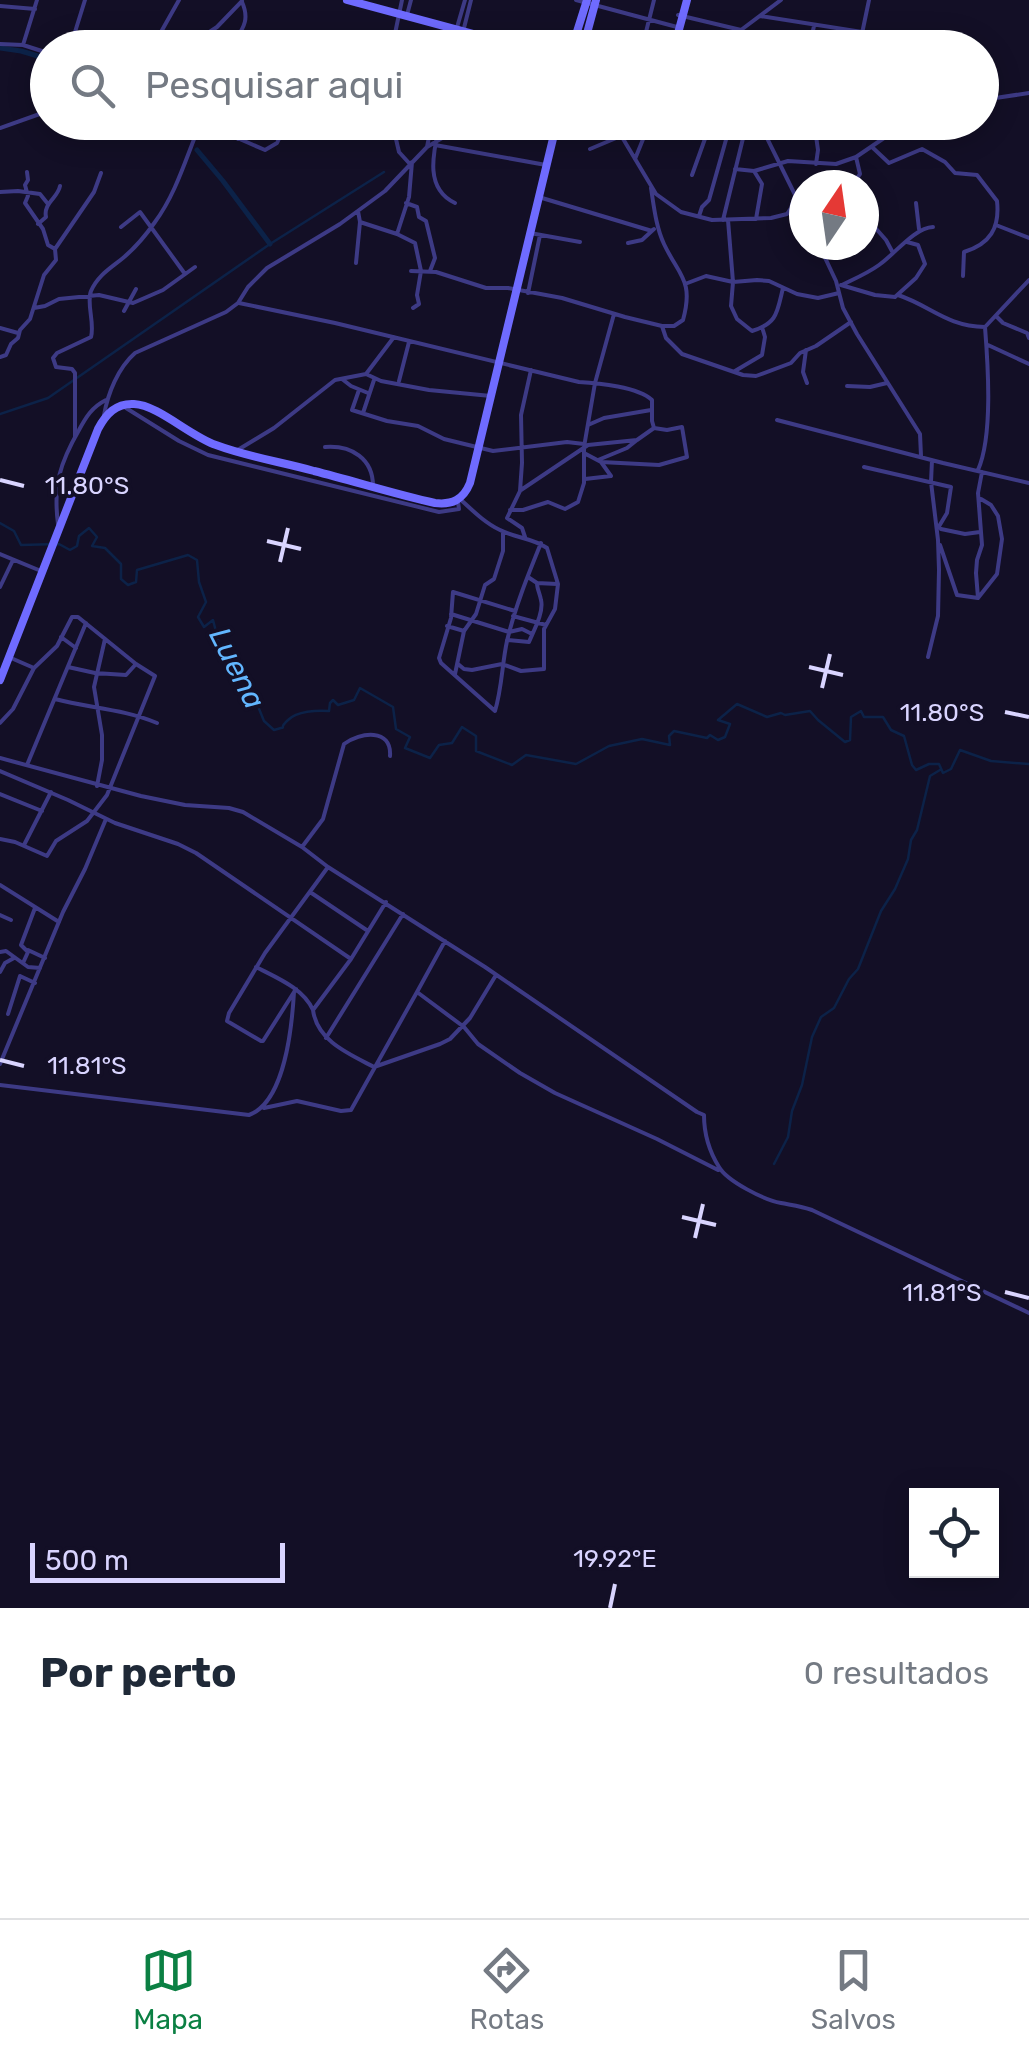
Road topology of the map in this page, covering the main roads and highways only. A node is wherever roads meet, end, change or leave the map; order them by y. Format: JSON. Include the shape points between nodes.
{"nodes":[{"id":1,"x":347,"y":0,"type":"edge"},
{"id":2,"x":684,"y":0,"type":"edge"},
{"id":3,"x":591,"y":2,"type":"edge"},
{"id":4,"x":457,"y":30,"type":"edge"},
{"id":5,"x":579,"y":30,"type":"edge"},
{"id":6,"x":587,"y":30,"type":"edge"},
{"id":7,"x":676,"y":30,"type":"edge"},
{"id":8,"x":552,"y":140,"type":"edge"},
{"id":9,"x":0,"y":680,"type":"edge"}],
"edges":[{"from":1,"to":4,"type":"main road"},
{"from":2,"to":7,"type":"main road"},
{"from":3,"to":5,"type":"main road"},
{"from":3,"to":6,"type":"main road"},
{"from":8,"to":9,"type":"main road","via":[[535,234],[468,489],[459,500],[434,503],[234,452],[152,408],[122,405],[103,419]]}]}
